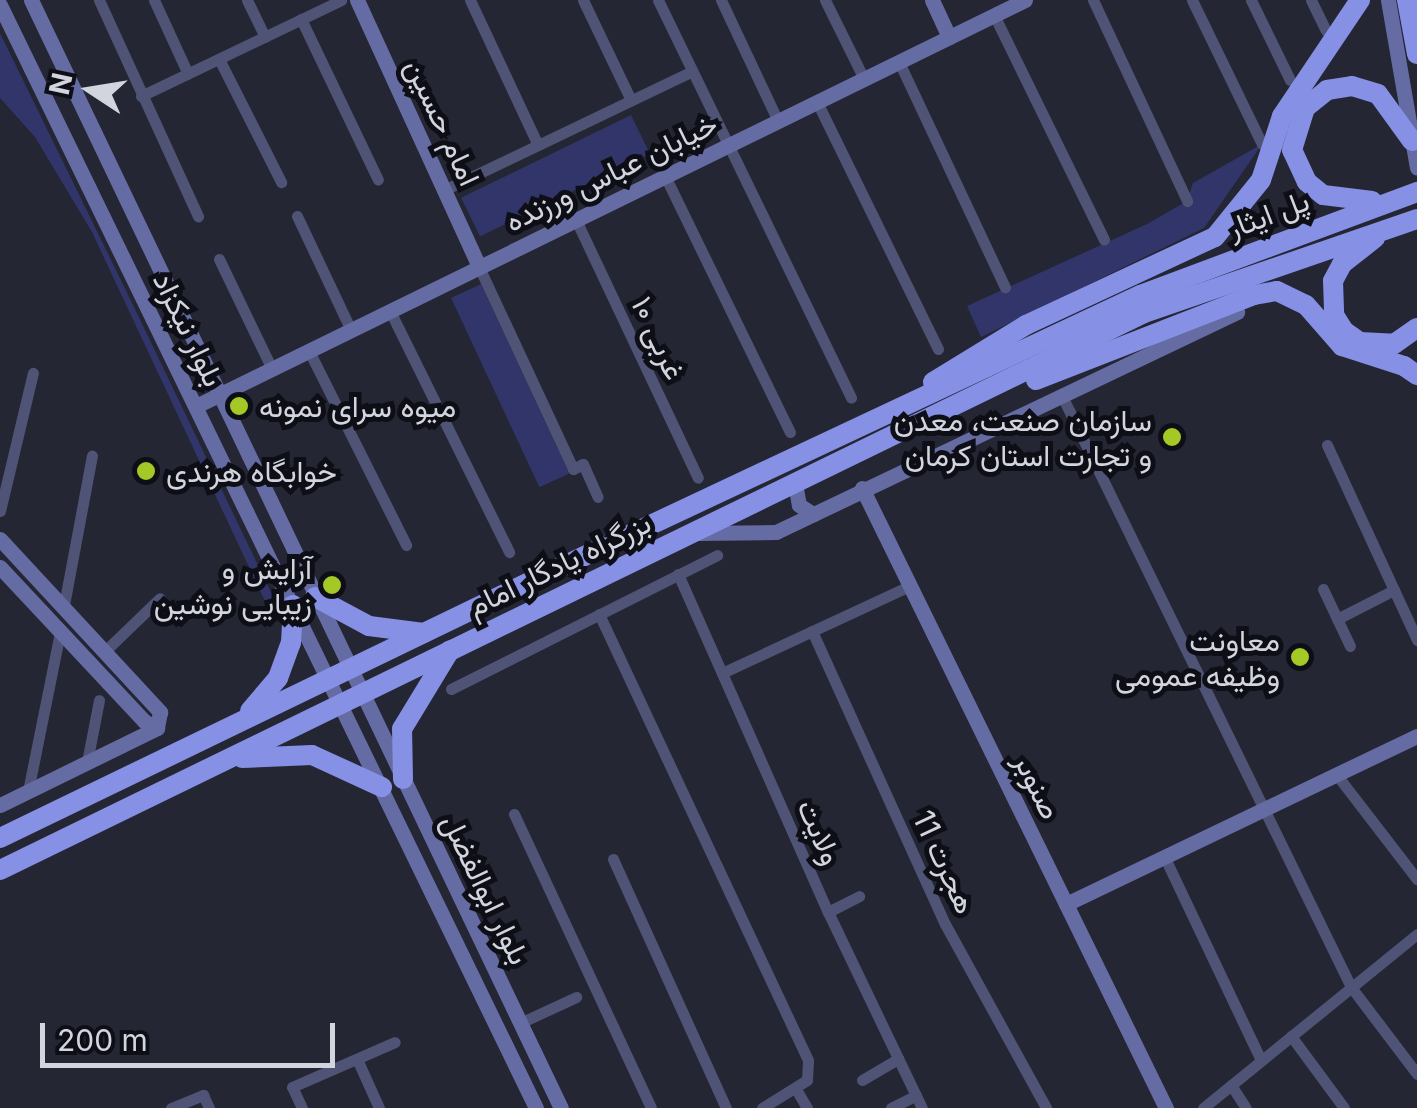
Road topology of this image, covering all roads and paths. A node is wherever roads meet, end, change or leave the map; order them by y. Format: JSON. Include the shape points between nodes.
{"nodes":[{"id":1,"x":31,"y":0,"type":"edge"},
{"id":2,"x":99,"y":0,"type":"edge"},
{"id":3,"x":154,"y":0,"type":"edge"},
{"id":4,"x":247,"y":0,"type":"edge"},
{"id":5,"x":341,"y":0,"type":"edge"},
{"id":6,"x":357,"y":0,"type":"edge"},
{"id":7,"x":470,"y":0,"type":"edge"},
{"id":8,"x":583,"y":0,"type":"edge"},
{"id":9,"x":658,"y":0,"type":"edge"},
{"id":10,"x":721,"y":0,"type":"edge"},
{"id":11,"x":825,"y":0,"type":"edge"},
{"id":12,"x":932,"y":0,"type":"edge"},
{"id":13,"x":1025,"y":0,"type":"edge"},
{"id":14,"x":1093,"y":0,"type":"edge"},
{"id":15,"x":1192,"y":0,"type":"edge"},
{"id":16,"x":1250,"y":0,"type":"edge"},
{"id":17,"x":1311,"y":0,"type":"edge"},
{"id":18,"x":1360,"y":0,"type":"edge"},
{"id":19,"x":1388,"y":0,"type":"edge"},
{"id":20,"x":1398,"y":0,"type":"edge"},
{"id":21,"x":1407,"y":0,"type":"edge"},
{"id":22,"x":0,"y":5,"type":"edge"},
{"id":23,"x":994,"y":15,"type":"junction"},
{"id":24,"x":301,"y":20,"type":"junction"},
{"id":25,"x":1326,"y":31,"type":"dead end"},
{"id":26,"x":264,"y":37,"type":"junction"},
{"id":27,"x":949,"y":37,"type":"junction"},
{"id":28,"x":1416,"y":46,"type":"edge"},
{"id":29,"x":219,"y":59,"type":"junction"},
{"id":30,"x":898,"y":62,"type":"junction"},
{"id":31,"x":692,"y":71,"type":"junction"},
{"id":32,"x":188,"y":74,"type":"junction"},
{"id":33,"x":864,"y":79,"type":"junction"},
{"id":34,"x":1290,"y":80,"type":"dead end"},
{"id":35,"x":141,"y":96,"type":"junction"},
{"id":36,"x":631,"y":100,"type":"junction"},
{"id":37,"x":818,"y":102,"type":"junction"},
{"id":38,"x":778,"y":121,"type":"junction"},
{"id":39,"x":1412,"y":141,"type":"junction"},
{"id":40,"x":1262,"y":144,"type":"dead end"},
{"id":41,"x":538,"y":145,"type":"junction"},
{"id":42,"x":728,"y":145,"type":"junction"},
{"id":43,"x":1417,"y":168,"type":"edge"},
{"id":44,"x":664,"y":176,"type":"junction"},
{"id":45,"x":378,"y":180,"type":"dead end"},
{"id":46,"x":280,"y":182,"type":"dead end"},
{"id":47,"x":444,"y":190,"type":"junction"},
{"id":48,"x":1417,"y":192,"type":"edge"},
{"id":49,"x":1394,"y":199,"type":"junction"},
{"id":50,"x":1187,"y":201,"type":"dead end"},
{"id":51,"x":198,"y":216,"type":"dead end"},
{"id":52,"x":297,"y":216,"type":"dead end"},
{"id":53,"x":1417,"y":219,"type":"edge"},
{"id":54,"x":576,"y":220,"type":"junction"},
{"id":55,"x":1388,"y":227,"type":"junction"},
{"id":56,"x":1104,"y":240,"type":"dead end"},
{"id":57,"x":219,"y":259,"type":"dead end"},
{"id":58,"x":479,"y":267,"type":"junction"},
{"id":59,"x":1005,"y":287,"type":"dead end"},
{"id":60,"x":1142,"y":304,"type":"junction"},
{"id":61,"x":390,"y":311,"type":"junction"},
{"id":62,"x":1237,"y":312,"type":"dead end"},
{"id":63,"x":1417,"y":328,"type":"edge"},
{"id":64,"x":351,"y":330,"type":"junction"},
{"id":65,"x":938,"y":350,"type":"dead end"},
{"id":66,"x":309,"y":351,"type":"junction"},
{"id":67,"x":272,"y":369,"type":"junction"},
{"id":68,"x":32,"y":373,"type":"dead end"},
{"id":69,"x":1417,"y":375,"type":"edge"},
{"id":70,"x":990,"y":392,"type":"junction"},
{"id":71,"x":222,"y":393,"type":"junction"},
{"id":72,"x":1061,"y":394,"type":"junction"},
{"id":73,"x":851,"y":398,"type":"dead end"},
{"id":74,"x":196,"y":406,"type":"junction"},
{"id":75,"x":900,"y":408,"type":"junction"},
{"id":76,"x":790,"y":432,"type":"dead end"},
{"id":77,"x":1327,"y":444,"type":"dead end"},
{"id":78,"x":92,"y":456,"type":"dead end"},
{"id":79,"x":698,"y":478,"type":"dead end"},
{"id":80,"x":796,"y":483,"type":"junction"},
{"id":81,"x":862,"y":488,"type":"junction"},
{"id":82,"x":598,"y":497,"type":"dead end"},
{"id":83,"x":0,"y":511,"type":"edge"},
{"id":84,"x":813,"y":514,"type":"junction"},
{"id":85,"x":692,"y":534,"type":"junction"},
{"id":86,"x":0,"y":539,"type":"edge"},
{"id":87,"x":406,"y":545,"type":"dead end"},
{"id":88,"x":509,"y":552,"type":"dead end"},
{"id":89,"x":717,"y":555,"type":"dead end"},
{"id":90,"x":0,"y":568,"type":"edge"},
{"id":91,"x":678,"y":574,"type":"junction"},
{"id":92,"x":909,"y":586,"type":"junction"},
{"id":93,"x":1323,"y":589,"type":"dead end"},
{"id":94,"x":1394,"y":590,"type":"junction"},
{"id":95,"x":315,"y":597,"type":"junction"},
{"id":96,"x":160,"y":598,"type":"dead end"},
{"id":97,"x":64,"y":605,"type":"junction"},
{"id":98,"x":293,"y":606,"type":"junction"},
{"id":99,"x":598,"y":614,"type":"junction"},
{"id":100,"x":1337,"y":619,"type":"junction"},
{"id":101,"x":812,"y":631,"type":"junction"},
{"id":102,"x":60,"y":632,"type":"junction"},
{"id":103,"x":1415,"y":632,"type":"edge"},
{"id":104,"x":430,"y":633,"type":"junction"},
{"id":105,"x":1350,"y":646,"type":"dead end"},
{"id":106,"x":106,"y":650,"type":"junction"},
{"id":107,"x":451,"y":650,"type":"junction"},
{"id":108,"x":92,"y":666,"type":"junction"},
{"id":109,"x":350,"y":669,"type":"junction"},
{"id":110,"x":722,"y":673,"type":"junction"},
{"id":111,"x":324,"y":680,"type":"junction"},
{"id":112,"x":451,"y":689,"type":"dead end"},
{"id":113,"x":362,"y":694,"type":"junction"},
{"id":114,"x":99,"y":700,"type":"dead end"},
{"id":115,"x":339,"y":704,"type":"junction"},
{"id":116,"x":244,"y":718,"type":"junction"},
{"id":117,"x":157,"y":728,"type":"junction"},
{"id":118,"x":1417,"y":736,"type":"edge"},
{"id":119,"x":225,"y":760,"type":"junction"},
{"id":120,"x":87,"y":762,"type":"junction"},
{"id":121,"x":1336,"y":774,"type":"junction"},
{"id":122,"x":403,"y":779,"type":"junction"},
{"id":123,"x":382,"y":787,"type":"junction"},
{"id":124,"x":28,"y":791,"type":"junction"},
{"id":125,"x":0,"y":805,"type":"edge"},
{"id":126,"x":1263,"y":810,"type":"junction"},
{"id":127,"x":514,"y":814,"type":"dead end"},
{"id":128,"x":0,"y":838,"type":"edge"},
{"id":129,"x":1164,"y":856,"type":"junction"},
{"id":130,"x":613,"y":859,"type":"dead end"},
{"id":131,"x":0,"y":870,"type":"edge"},
{"id":132,"x":1417,"y":879,"type":"edge"},
{"id":133,"x":860,"y":896,"type":"dead end"},
{"id":134,"x":1066,"y":904,"type":"junction"},
{"id":135,"x":828,"y":912,"type":"junction"},
{"id":136,"x":1417,"y":934,"type":"edge"},
{"id":137,"x":1351,"y":987,"type":"junction"},
{"id":138,"x":576,"y":996,"type":"dead end"},
{"id":139,"x":520,"y":1023,"type":"junction"},
{"id":140,"x":1291,"y":1036,"type":"junction"},
{"id":141,"x":395,"y":1042,"type":"dead end"},
{"id":142,"x":536,"y":1057,"type":"junction"},
{"id":143,"x":357,"y":1058,"type":"junction"},
{"id":144,"x":898,"y":1059,"type":"junction"},
{"id":145,"x":1262,"y":1060,"type":"junction"},
{"id":146,"x":516,"y":1067,"type":"junction"},
{"id":147,"x":1417,"y":1074,"type":"edge"},
{"id":148,"x":862,"y":1080,"type":"dead end"},
{"id":149,"x":1231,"y":1085,"type":"junction"},
{"id":150,"x":796,"y":1088,"type":"junction"},
{"id":151,"x":916,"y":1095,"type":"junction"},
{"id":152,"x":171,"y":1108,"type":"edge"},
{"id":153,"x":209,"y":1108,"type":"edge"},
{"id":154,"x":302,"y":1108,"type":"edge"},
{"id":155,"x":379,"y":1108,"type":"edge"},
{"id":156,"x":536,"y":1108,"type":"edge"},
{"id":157,"x":561,"y":1108,"type":"edge"},
{"id":158,"x":652,"y":1108,"type":"edge"},
{"id":159,"x":726,"y":1108,"type":"edge"},
{"id":160,"x":762,"y":1108,"type":"edge"},
{"id":161,"x":807,"y":1108,"type":"edge"},
{"id":162,"x":891,"y":1108,"type":"edge"},
{"id":163,"x":922,"y":1108,"type":"edge"},
{"id":164,"x":1046,"y":1108,"type":"edge"},
{"id":165,"x":1166,"y":1108,"type":"edge"},
{"id":166,"x":1202,"y":1108,"type":"edge"},
{"id":167,"x":1246,"y":1108,"type":"edge"},
{"id":168,"x":1344,"y":1108,"type":"edge"}],
"edges":[{"from":1,"to":71,"type":"street","name":"بلوار نیکزاد"},
{"from":2,"to":35,"type":"street"},
{"from":3,"to":32,"type":"street"},
{"from":4,"to":26,"type":"street"},
{"from":5,"to":24,"type":"street"},
{"from":6,"to":47,"type":"street","name":"امام حسین"},
{"from":7,"to":41,"type":"street"},
{"from":8,"to":36,"type":"street"},
{"from":9,"to":31,"type":"street"},
{"from":10,"to":38,"type":"street"},
{"from":11,"to":33,"type":"street"},
{"from":12,"to":27,"type":"street"},
{"from":13,"to":23,"type":"street","name":"خیابان عباس ورزنده"},
{"from":14,"to":50,"type":"street"},
{"from":15,"to":40,"type":"street"},
{"from":16,"to":34,"type":"street"},
{"from":17,"to":25,"type":"street"},
{"from":18,"to":75,"type":"highway","via":[[1282,116],[1261,180],[1215,237],[1026,325],[954,366]]},
{"from":19,"to":39,"type":"street"},
{"from":20,"to":28,"type":"highway"},
{"from":21,"to":28,"type":"highway"},
{"from":22,"to":74,"type":"street","name":"بلوار نیکزاد"},
{"from":23,"to":27,"type":"street","name":"خیابان عباس ورزنده"},
{"from":23,"to":56,"type":"street"},
{"from":24,"to":26,"type":"street"},
{"from":24,"to":45,"type":"street"},
{"from":26,"to":29,"type":"street"},
{"from":27,"to":30,"type":"street","name":"خیابان عباس ورزنده"},
{"from":29,"to":32,"type":"street"},
{"from":29,"to":46,"type":"street"},
{"from":30,"to":33,"type":"street","name":"خیابان عباس ورزنده"},
{"from":30,"to":59,"type":"street"},
{"from":31,"to":36,"type":"street"},
{"from":31,"to":42,"type":"street"},
{"from":32,"to":35,"type":"street"},
{"from":33,"to":37,"type":"street","name":"خیابان عباس ورزنده"},
{"from":35,"to":51,"type":"street"},
{"from":36,"to":41,"type":"street"},
{"from":37,"to":38,"type":"street","name":"خیابان عباس ورزنده"},
{"from":37,"to":65,"type":"street"},
{"from":38,"to":42,"type":"street","name":"خیابان عباس ورزنده"},
{"from":39,"to":43,"type":"street"},
{"from":39,"to":49,"type":"highway","via":[[1378,94],[1352,86],[1328,90],[1298,122],[1292,150],[1307,182],[1324,195],[1358,203]]},
{"from":41,"to":47,"type":"street"},
{"from":42,"to":44,"type":"street","name":"خیابان عباس ورزنده"},
{"from":42,"to":73,"type":"street"},
{"from":44,"to":54,"type":"street","name":"خیابان عباس ورزنده"},
{"from":44,"to":76,"type":"street"},
{"from":47,"to":58,"type":"street","name":"امام حسین"},
{"from":48,"to":49,"type":"highway","name":"پل ایثار"},
{"from":49,"to":60,"type":"highway","name":"پل ایثار"},
{"from":52,"to":64,"type":"street"},
{"from":53,"to":55,"type":"highway","name":"پل ایثار"},
{"from":54,"to":58,"type":"street","name":"خیابان عباس ورزنده"},
{"from":54,"to":79,"type":"street","name":"غربی ۱۰"},
{"from":55,"to":60,"type":"highway","name":"پل ایثار"},
{"from":55,"to":63,"type":"highway","via":[[1342,264],[1333,281],[1334,315],[1360,342],[1394,344]]},
{"from":57,"to":67,"type":"street"},
{"from":58,"to":61,"type":"street","name":"خیابان عباس ورزنده"},
{"from":58,"to":82,"type":"street","via":[[573,469],[583,464]]},
{"from":60,"to":70,"type":"highway","name":"بزرگراه یادگار امام"},
{"from":60,"to":75,"type":"highway","name":"بزرگراه یادگار امام"},
{"from":61,"to":64,"type":"street","name":"خیابان عباس ورزنده"},
{"from":61,"to":88,"type":"street"},
{"from":62,"to":72,"type":"street"},
{"from":64,"to":66,"type":"street","name":"خیابان عباس ورزنده"},
{"from":66,"to":67,"type":"street","name":"خیابان عباس ورزنده"},
{"from":66,"to":87,"type":"street"},
{"from":67,"to":71,"type":"street","name":"خیابان عباس ورزنده"},
{"from":68,"to":83,"type":"street"},
{"from":69,"to":70,"type":"highway","via":[[1342,346],[1306,305],[1277,291]]},
{"from":70,"to":80,"type":"highway","name":"بزرگراه یادگار امام"},
{"from":71,"to":74,"type":"street","name":"خیابان عباس ورزنده"},
{"from":71,"to":95,"type":"street","name":"بلوار نیکزاد"},
{"from":72,"to":81,"type":"street"},
{"from":72,"to":126,"type":"street"},
{"from":74,"to":98,"type":"street","name":"بلوار نیکزاد"},
{"from":75,"to":104,"type":"highway","name":"بزرگراه یادگار امام"},
{"from":77,"to":94,"type":"street"},
{"from":78,"to":97,"type":"street"},
{"from":80,"to":84,"type":"street","via":[[800,505]]},
{"from":80,"to":85,"type":"highway","name":"بزرگراه یادگار امام"},
{"from":81,"to":84,"type":"street"},
{"from":81,"to":92,"type":"street","name":"صنوبر"},
{"from":84,"to":85,"type":"street","via":[[776,532]]},
{"from":85,"to":107,"type":"highway","name":"بزرگراه یادگار امام"},
{"from":86,"to":97,"type":"street"},
{"from":89,"to":91,"type":"street"},
{"from":90,"to":102,"type":"street"},
{"from":91,"to":99,"type":"street"},
{"from":91,"to":110,"type":"street","name":"ولایت"},
{"from":92,"to":101,"type":"street"},
{"from":92,"to":134,"type":"street","name":"صنوبر"},
{"from":93,"to":100,"type":"street"},
{"from":94,"to":100,"type":"street"},
{"from":94,"to":103,"type":"street"},
{"from":95,"to":104,"type":"highway","via":[[370,626]]},
{"from":95,"to":109,"type":"street","name":"بلوار نیکزاد"},
{"from":96,"to":106,"type":"street"},
{"from":97,"to":106,"type":"street"},
{"from":98,"to":111,"type":"street","name":"بلوار نیکزاد"},
{"from":98,"to":116,"type":"highway","via":[[278,678]]},
{"from":99,"to":112,"type":"street"},
{"from":99,"to":150,"type":"street","via":[[808,1061],[808,1080]]},
{"from":100,"to":105,"type":"street"},
{"from":101,"to":110,"type":"street"},
{"from":101,"to":164,"type":"street","name":"هجرت 11","via":[[945,924]]},
{"from":102,"to":108,"type":"street"},
{"from":102,"to":124,"type":"street"},
{"from":104,"to":109,"type":"highway","name":"بزرگراه یادگار امام"},
{"from":106,"to":108,"type":"street"},
{"from":106,"to":117,"type":"street","via":[[160,712]]},
{"from":107,"to":113,"type":"highway","name":"بزرگراه یادگار امام"},
{"from":107,"to":122,"type":"highway","via":[[402,730]]},
{"from":108,"to":117,"type":"street"},
{"from":109,"to":111,"type":"highway","name":"بزرگراه یادگار امام"},
{"from":109,"to":113,"type":"street","name":"بلوار نیکزاد"},
{"from":110,"to":135,"type":"street","name":"ولایت"},
{"from":111,"to":115,"type":"street","name":"بلوار نیکزاد"},
{"from":111,"to":116,"type":"highway","name":"بزرگراه یادگار امام"},
{"from":113,"to":115,"type":"highway","name":"بزرگراه یادگار امام"},
{"from":113,"to":122,"type":"street","name":"بلوار ابوالفضل"},
{"from":114,"to":120,"type":"street"},
{"from":115,"to":119,"type":"highway","name":"بزرگراه یادگار امام"},
{"from":115,"to":123,"type":"street","name":"بلوار ابوالفضل"},
{"from":116,"to":128,"type":"highway","name":"بزرگراه یادگار امام"},
{"from":117,"to":120,"type":"street"},
{"from":118,"to":121,"type":"street"},
{"from":119,"to":123,"type":"highway","via":[[312,755]]},
{"from":119,"to":131,"type":"highway","name":"بزرگراه یادگار امام"},
{"from":120,"to":124,"type":"street"},
{"from":121,"to":126,"type":"street"},
{"from":121,"to":132,"type":"street"},
{"from":122,"to":139,"type":"street","name":"بلوار ابوالفضل"},
{"from":123,"to":146,"type":"street","name":"بلوار ابوالفضل"},
{"from":124,"to":125,"type":"street"},
{"from":126,"to":129,"type":"street"},
{"from":126,"to":137,"type":"street"},
{"from":127,"to":158,"type":"street"},
{"from":129,"to":134,"type":"street"},
{"from":129,"to":145,"type":"street"},
{"from":130,"to":159,"type":"street"},
{"from":133,"to":135,"type":"street"},
{"from":134,"to":165,"type":"street","name":"صنوبر"},
{"from":135,"to":144,"type":"street","name":"ولایت"},
{"from":136,"to":137,"type":"street"},
{"from":137,"to":140,"type":"street"},
{"from":137,"to":147,"type":"street"},
{"from":138,"to":139,"type":"street"},
{"from":139,"to":142,"type":"street","name":"بلوار ابوالفضل"},
{"from":140,"to":145,"type":"street"},
{"from":140,"to":168,"type":"street"},
{"from":141,"to":143,"type":"street"},
{"from":142,"to":146,"type":"street"},
{"from":142,"to":157,"type":"street","name":"بلوار ابوالفضل"},
{"from":143,"to":154,"type":"street","via":[[292,1087]]},
{"from":143,"to":155,"type":"street"},
{"from":144,"to":148,"type":"street"},
{"from":144,"to":151,"type":"street","name":"ولایت"},
{"from":145,"to":149,"type":"street"},
{"from":146,"to":156,"type":"street","name":"بلوار ابوالفضل"},
{"from":149,"to":166,"type":"street"},
{"from":149,"to":167,"type":"street"},
{"from":150,"to":160,"type":"street"},
{"from":150,"to":161,"type":"street"},
{"from":151,"to":162,"type":"street"},
{"from":151,"to":163,"type":"street","name":"ولایت"},
{"from":152,"to":153,"type":"street","via":[[203,1095]]}]}
